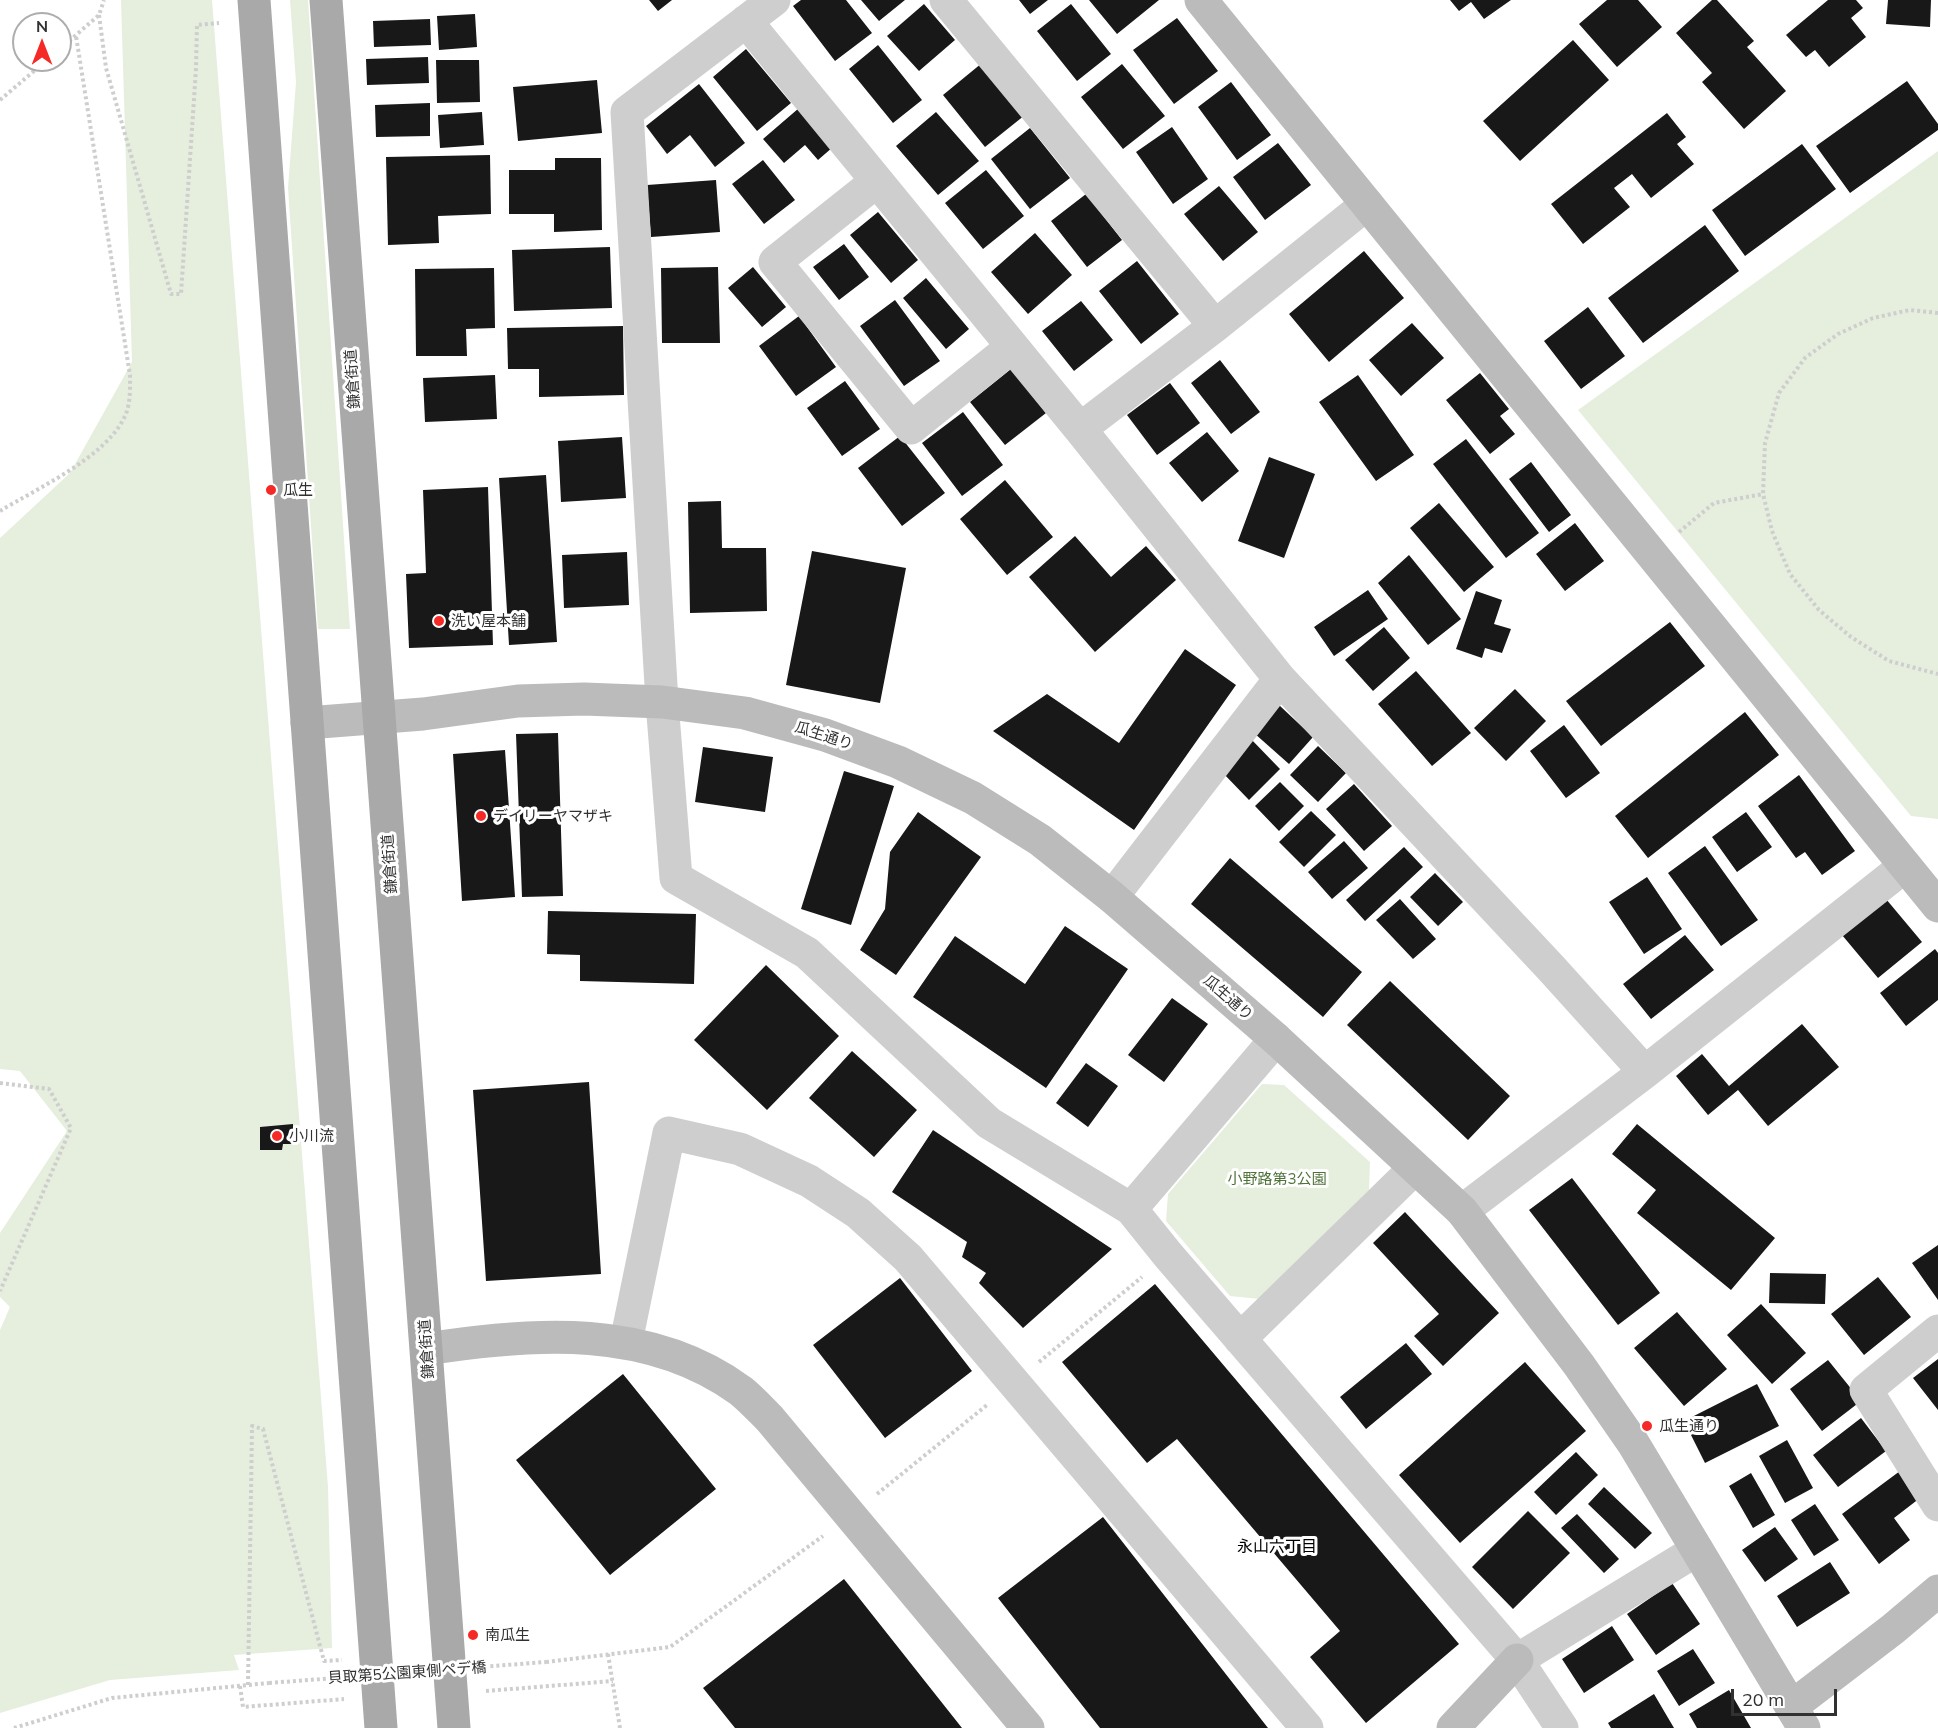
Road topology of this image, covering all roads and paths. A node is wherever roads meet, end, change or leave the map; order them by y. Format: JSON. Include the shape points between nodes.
{"nodes":[{"id":1,"x":104,"y":0,"type":"edge"},
{"id":2,"x":255,"y":0,"type":"edge"},
{"id":3,"x":326,"y":0,"type":"edge"},
{"id":4,"x":774,"y":0,"type":"edge"},
{"id":5,"x":946,"y":0,"type":"edge"},
{"id":6,"x":1201,"y":0,"type":"edge"},
{"id":7,"x":99,"y":15,"type":"junction"},
{"id":8,"x":746,"y":21,"type":"junction"},
{"id":9,"x":219,"y":23,"type":"dead end"},
{"id":10,"x":76,"y":36,"type":"junction"},
{"id":11,"x":72,"y":39,"type":"edge"},
{"id":12,"x":34,"y":72,"type":"edge"},
{"id":13,"x":0,"y":100,"type":"edge"},
{"id":14,"x":877,"y":181,"type":"junction"},
{"id":15,"x":1367,"y":204,"type":"junction"},
{"id":16,"x":1938,"y":313,"type":"edge"},
{"id":17,"x":1215,"y":326,"type":"junction"},
{"id":18,"x":1012,"y":347,"type":"junction"},
{"id":19,"x":1080,"y":429,"type":"junction"},
{"id":20,"x":1763,"y":494,"type":"junction"},
{"id":21,"x":0,"y":511,"type":"edge"},
{"id":22,"x":1671,"y":538,"type":"dead end"},
{"id":23,"x":1938,"y":674,"type":"edge"},
{"id":24,"x":1280,"y":679,"type":"junction"},
{"id":25,"x":662,"y":702,"type":"junction"},
{"id":26,"x":378,"y":718,"type":"junction"},
{"id":27,"x":307,"y":723,"type":"junction"},
{"id":28,"x":1905,"y":866,"type":"junction"},
{"id":29,"x":1112,"y":897,"type":"junction"},
{"id":30,"x":1938,"y":906,"type":"edge"},
{"id":31,"x":1276,"y":1039,"type":"junction"},
{"id":32,"x":1645,"y":1072,"type":"junction"},
{"id":33,"x":0,"y":1083,"type":"edge"},
{"id":34,"x":1415,"y":1168,"type":"junction"},
{"id":35,"x":1131,"y":1209,"type":"junction"},
{"id":36,"x":1462,"y":1211,"type":"junction"},
{"id":37,"x":0,"y":1291,"type":"edge"},
{"id":38,"x":1938,"y":1331,"type":"edge"},
{"id":39,"x":1240,"y":1339,"type":"junction"},
{"id":40,"x":626,"y":1342,"type":"junction"},
{"id":41,"x":428,"y":1349,"type":"junction"},
{"id":42,"x":1938,"y":1505,"type":"edge"},
{"id":43,"x":1697,"y":1550,"type":"junction"},
{"id":44,"x":1938,"y":1591,"type":"edge"},
{"id":45,"x":608,"y":1654,"type":"dead end"},
{"id":46,"x":342,"y":1660,"type":"dead end"},
{"id":47,"x":1517,"y":1660,"type":"junction"},
{"id":48,"x":546,"y":1662,"type":"dead end"},
{"id":49,"x":613,"y":1681,"type":"junction"},
{"id":50,"x":248,"y":1685,"type":"junction"},
{"id":51,"x":240,"y":1686,"type":"junction"},
{"id":52,"x":482,"y":1691,"type":"dead end"},
{"id":53,"x":344,"y":1699,"type":"dead end"},
{"id":54,"x":1797,"y":1717,"type":"edge"},
{"id":55,"x":14,"y":1728,"type":"edge"},
{"id":56,"x":381,"y":1728,"type":"edge"},
{"id":57,"x":454,"y":1728,"type":"edge"},
{"id":58,"x":620,"y":1728,"type":"edge"},
{"id":59,"x":1028,"y":1728,"type":"edge"},
{"id":60,"x":1307,"y":1728,"type":"edge"},
{"id":61,"x":1453,"y":1728,"type":"edge"},
{"id":62,"x":1562,"y":1728,"type":"edge"}],
"edges":[{"from":1,"to":7,"type":"path"},
{"from":2,"to":27,"type":"main road"},
{"from":3,"to":26,"type":"main road","name":"鎌倉街道"},
{"from":4,"to":8,"type":"street"},
{"from":5,"to":17,"type":"street"},
{"from":6,"to":15,"type":"street"},
{"from":7,"to":9,"type":"path","via":[[106,68],[171,294],[181,294],[197,25]]},
{"from":7,"to":10,"type":"path"},
{"from":8,"to":14,"type":"street"},
{"from":8,"to":25,"type":"street","via":[[627,112]]},
{"from":10,"to":11,"type":"path"},
{"from":10,"to":21,"type":"path","via":[[130,375],[129,404],[110,440]]},
{"from":12,"to":13,"type":"path"},
{"from":14,"to":18,"type":"street"},
{"from":14,"to":18,"type":"street","via":[[775,262],[911,428]]},
{"from":15,"to":17,"type":"street"},
{"from":15,"to":28,"type":"street"},
{"from":16,"to":20,"type":"path","via":[[1910,310],[1873,318],[1838,334],[1805,358],[1779,393],[1765,442]]},
{"from":17,"to":19,"type":"street"},
{"from":18,"to":19,"type":"street"},
{"from":19,"to":24,"type":"street"},
{"from":20,"to":22,"type":"path","via":[[1714,503]]},
{"from":20,"to":23,"type":"path","via":[[1772,531],[1790,574],[1819,610],[1851,638],[1889,661]]},
{"from":24,"to":29,"type":"street"},
{"from":24,"to":32,"type":"street"},
{"from":25,"to":26,"type":"street","name":"瓜生通り","via":[[518,701]]},
{"from":25,"to":29,"type":"street","name":"瓜生通り","via":[[745,713],[825,735],[898,762],[973,798],[1040,840]]},
{"from":25,"to":35,"type":"street","via":[[676,878],[807,953],[989,1122]]},
{"from":26,"to":27,"type":"street","name":"瓜生通り"},
{"from":26,"to":41,"type":"main road","name":"鎌倉街道"},
{"from":27,"to":56,"type":"main road"},
{"from":28,"to":30,"type":"street"},
{"from":28,"to":32,"type":"street"},
{"from":29,"to":31,"type":"street","name":"瓜生通り"},
{"from":31,"to":34,"type":"street","name":"瓜生通り"},
{"from":31,"to":35,"type":"street"},
{"from":32,"to":36,"type":"street"},
{"from":33,"to":37,"type":"path","via":[[49,1089],[71,1128]]},
{"from":34,"to":36,"type":"street","name":"瓜生通り"},
{"from":34,"to":39,"type":"street"},
{"from":35,"to":39,"type":"street"},
{"from":36,"to":43,"type":"street","name":"瓜生通り","via":[[1579,1365],[1633,1443]]},
{"from":38,"to":42,"type":"street","via":[[1866,1390]]},
{"from":39,"to":47,"type":"street"},
{"from":40,"to":41,"type":"street","via":[[593,1337],[548,1338],[476,1341]]},
{"from":40,"to":59,"type":"street","via":[[664,1351],[708,1370],[741,1391],[763,1412]]},
{"from":40,"to":60,"type":"street","via":[[669,1133],[740,1149],[808,1181],[858,1214],[908,1258]]},
{"from":41,"to":57,"type":"main road","name":"鎌倉街道"},
{"from":43,"to":47,"type":"street"},
{"from":43,"to":54,"type":"street","name":"瓜生通り"},
{"from":44,"to":54,"type":"street"},
{"from":45,"to":49,"type":"path"},
{"from":46,"to":50,"type":"path","via":[[324,1661],[263,1429],[252,1426]]},
{"from":47,"to":61,"type":"street"},
{"from":47,"to":62,"type":"street"},
{"from":48,"to":50,"type":"path","name":"貝取第5公園東側ペデ橋","bridge":true},
{"from":49,"to":52,"type":"path"},
{"from":49,"to":58,"type":"path"},
{"from":50,"to":51,"type":"path","name":"貝取第5公園東側ペデ橋"},
{"from":51,"to":53,"type":"path","via":[[243,1707]]},
{"from":51,"to":55,"type":"path","name":"貝取第5公園東側ペデ橋","via":[[112,1698]]}]}
